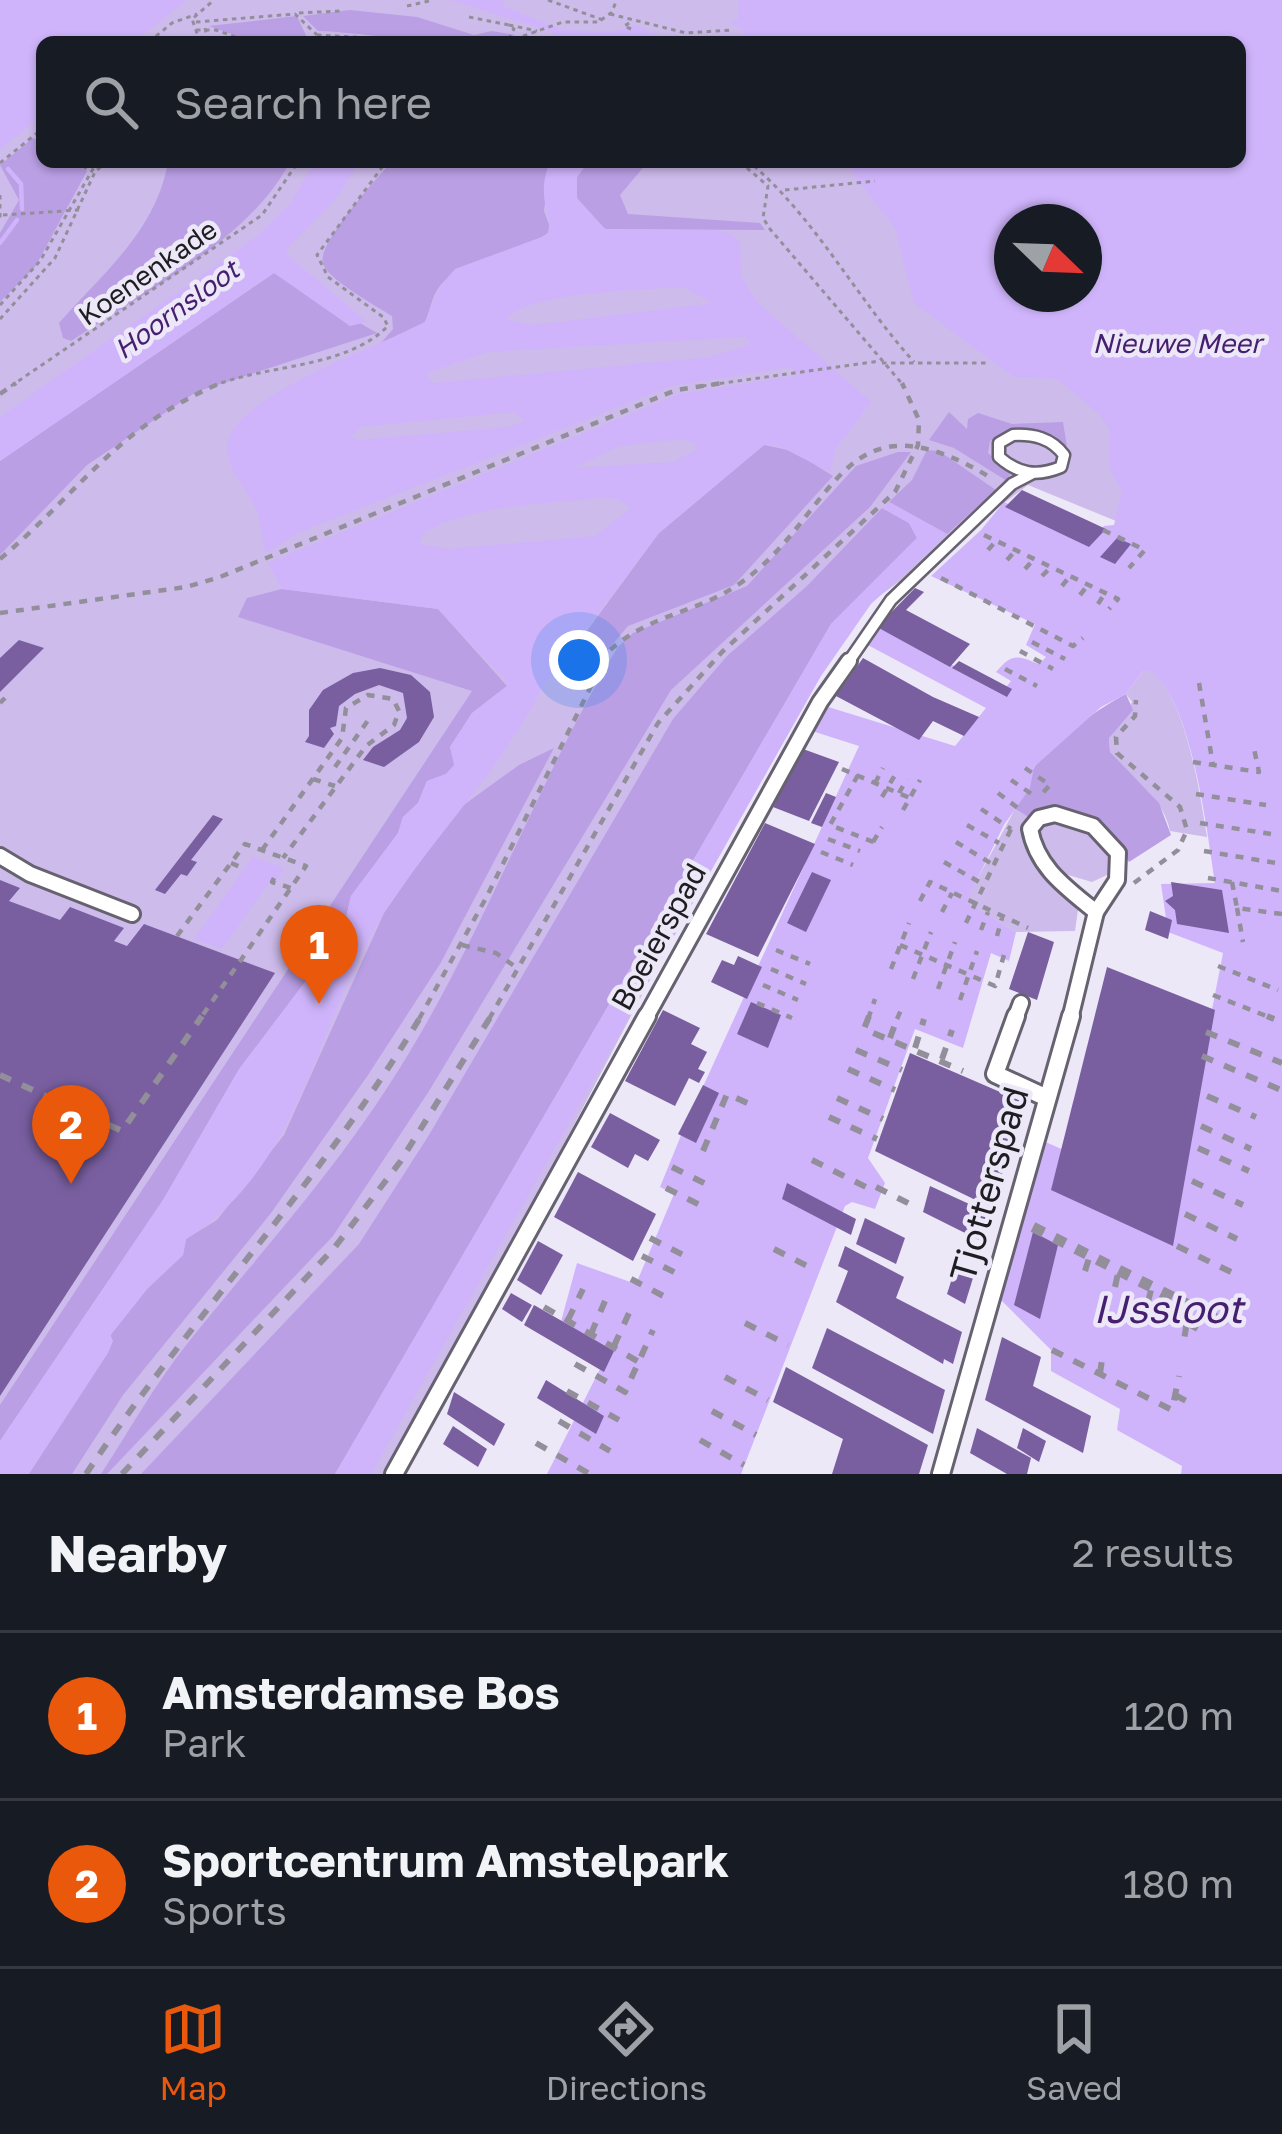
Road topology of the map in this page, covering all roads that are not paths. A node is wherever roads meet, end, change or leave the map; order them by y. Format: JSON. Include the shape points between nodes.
{"nodes":[{"id":1,"x":1031,"y":474,"type":"junction"},
{"id":2,"x":0,"y":856,"type":"edge"},
{"id":3,"x":1096,"y":912,"type":"junction"},
{"id":4,"x":132,"y":914,"type":"dead end"},
{"id":5,"x":1021,"y":1003,"type":"dead end"},
{"id":6,"x":1046,"y":1097,"type":"junction"},
{"id":7,"x":394,"y":1474,"type":"edge"},
{"id":8,"x":941,"y":1474,"type":"edge"}],
"edges":[{"from":1,"to":1,"type":"lane","via":[[1061,467],[1061,449],[1035,435],[1004,438],[999,457]]},
{"from":1,"to":7,"type":"lane","name":"Boeierspad","via":[[891,600],[820,702]]},
{"from":2,"to":4,"type":"lane"},
{"from":3,"to":3,"type":"lane","name":"Tjotterspad","via":[[1117,880],[1112,841],[1074,816],[1039,818],[1030,829],[1038,858]]},
{"from":3,"to":6,"type":"lane","name":"Tjotterspad"},
{"from":5,"to":6,"type":"lane","via":[[995,1074]]},
{"from":6,"to":8,"type":"lane","name":"Tjotterspad"}]}
